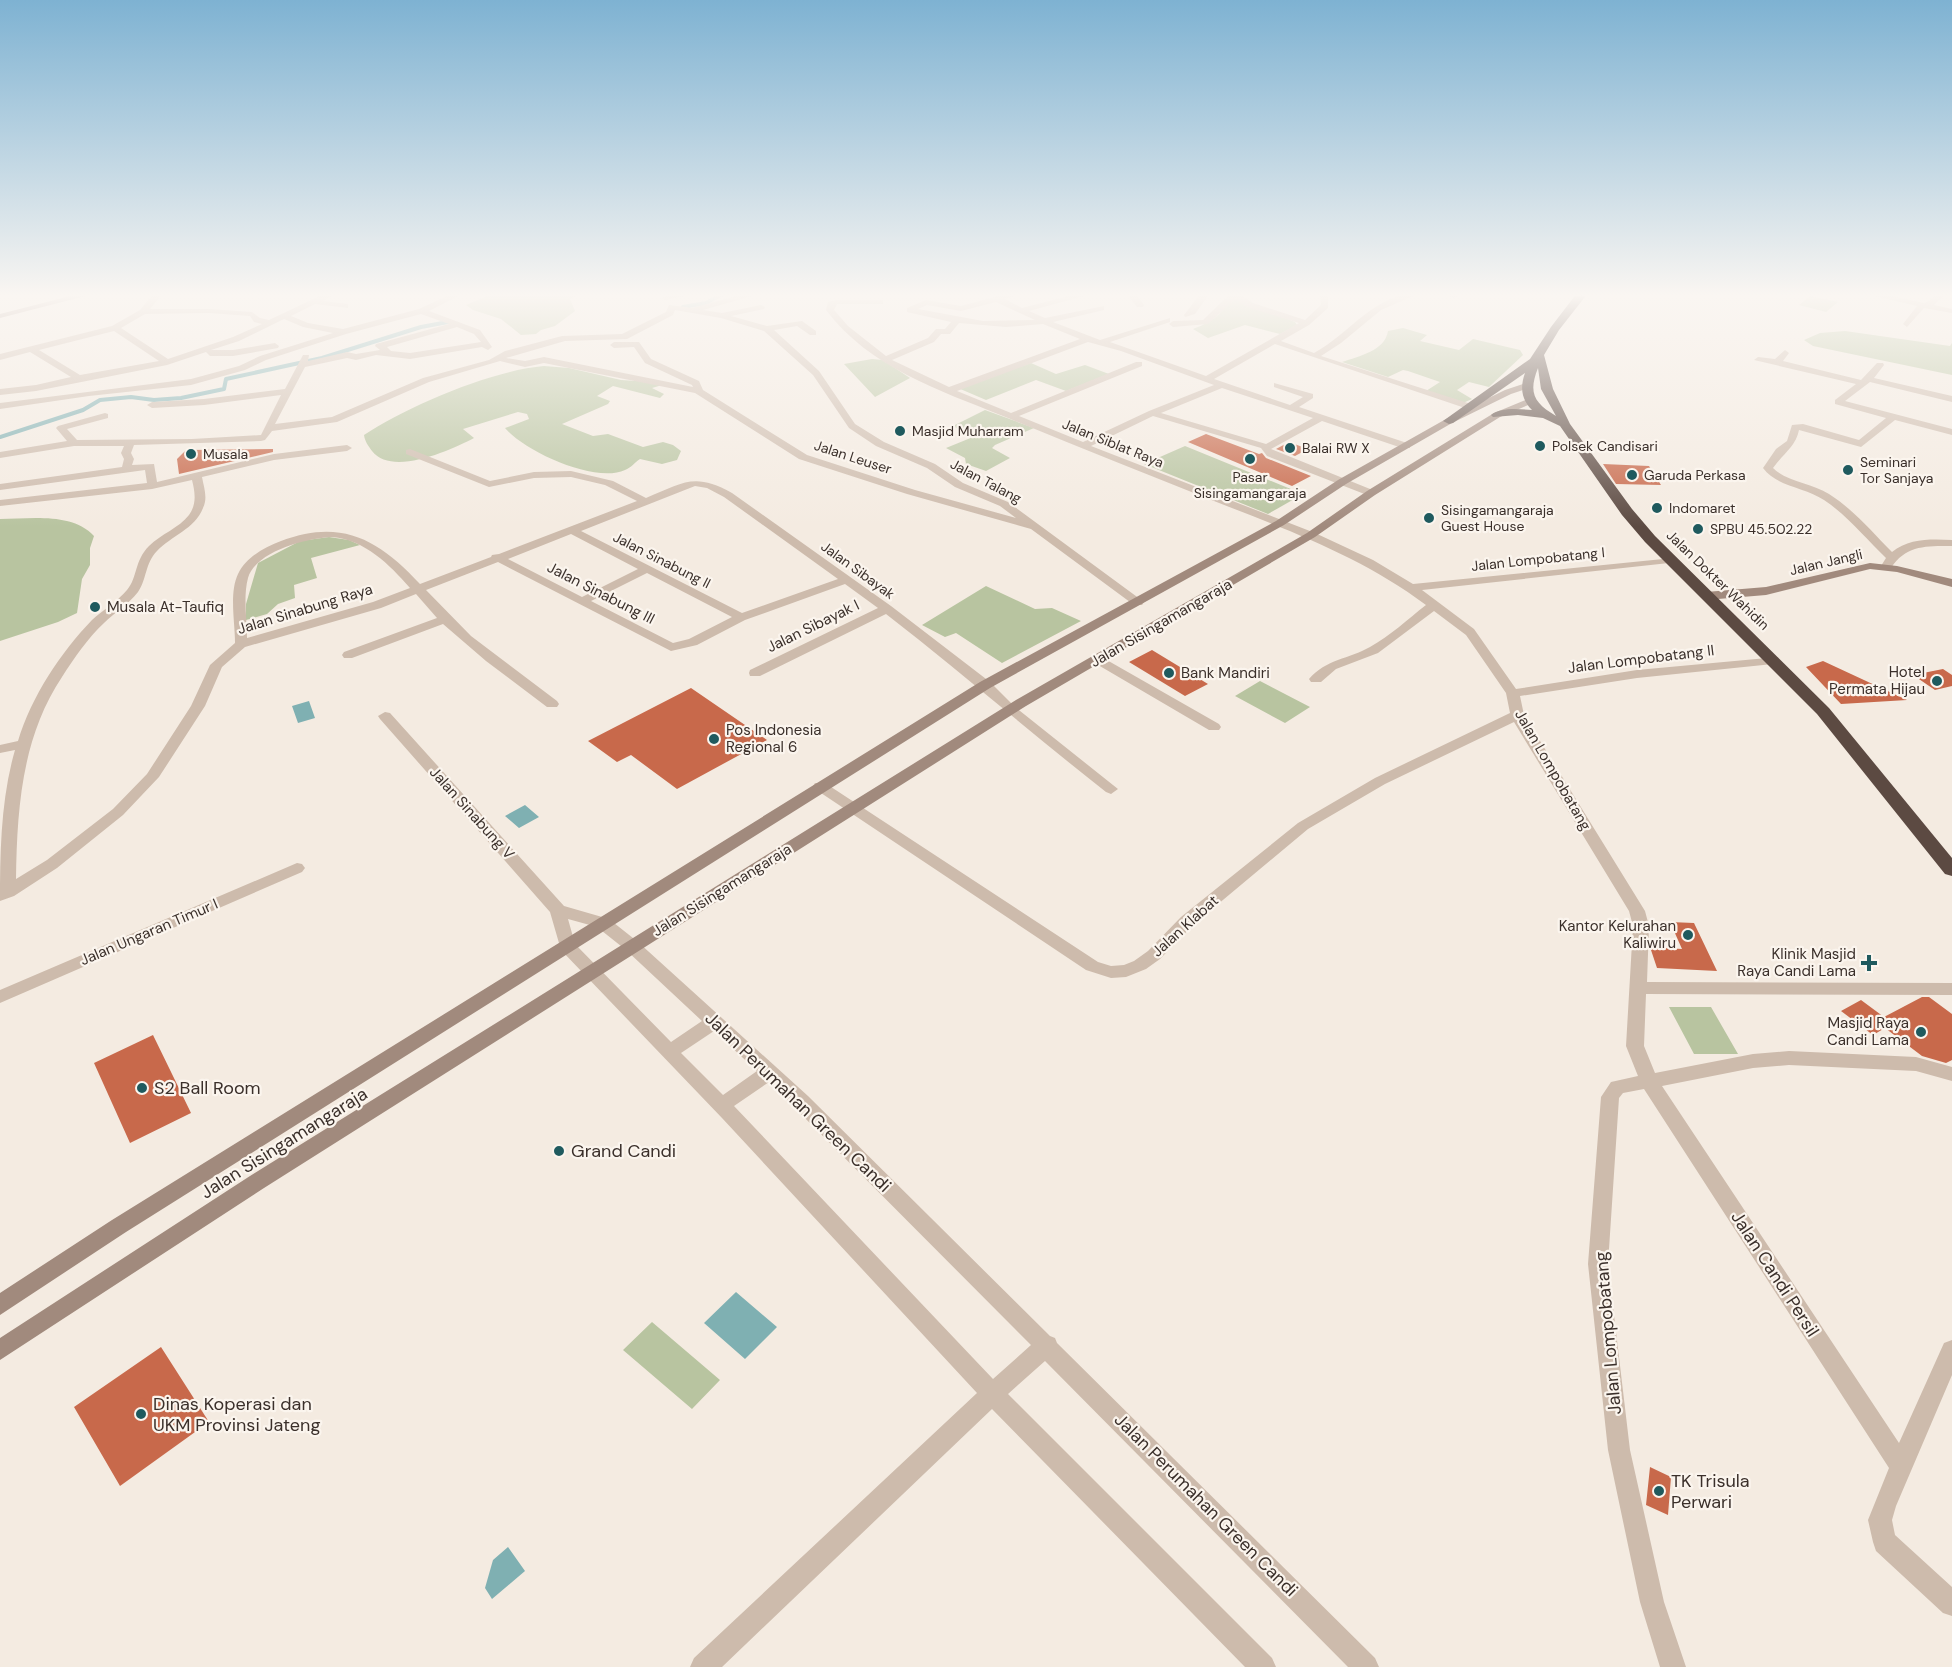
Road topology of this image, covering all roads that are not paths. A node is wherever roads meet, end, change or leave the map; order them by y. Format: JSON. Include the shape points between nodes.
{"nodes":[{"id":1,"x":67,"y":371,"type":"edge"},
{"id":2,"x":119,"y":371,"type":"edge"},
{"id":3,"x":232,"y":371,"type":"edge"},
{"id":4,"x":299,"y":371,"type":"edge"},
{"id":5,"x":460,"y":371,"type":"edge"},
{"id":6,"x":598,"y":371,"type":"edge"},
{"id":7,"x":668,"y":371,"type":"edge"},
{"id":8,"x":814,"y":371,"type":"edge"},
{"id":9,"x":907,"y":371,"type":"edge"},
{"id":10,"x":1002,"y":371,"type":"edge"},
{"id":11,"x":1122,"y":371,"type":"edge"},
{"id":12,"x":1184,"y":371,"type":"edge"},
{"id":13,"x":1221,"y":371,"type":"edge"},
{"id":14,"x":1360,"y":371,"type":"edge"},
{"id":15,"x":1519,"y":371,"type":"edge"},
{"id":16,"x":1533,"y":371,"type":"edge"},
{"id":17,"x":1544,"y":371,"type":"edge"},
{"id":18,"x":1818,"y":371,"type":"edge"},
{"id":19,"x":1875,"y":371,"type":"edge"},
{"id":20,"x":79,"y":378,"type":"junction"},
{"id":21,"x":1207,"y":379,"type":"junction"},
{"id":22,"x":1866,"y":381,"type":"junction"},
{"id":23,"x":1222,"y":385,"type":"junction"},
{"id":24,"x":1277,"y":385,"type":"dead end"},
{"id":25,"x":287,"y":391,"type":"junction"},
{"id":26,"x":698,"y":391,"type":"junction"},
{"id":27,"x":948,"y":391,"type":"junction"},
{"id":28,"x":0,"y":392,"type":"edge"},
{"id":29,"x":1528,"y":393,"type":"junction"},
{"id":30,"x":1550,"y":393,"type":"junction"},
{"id":31,"x":1952,"y":399,"type":"edge"},
{"id":32,"x":152,"y":405,"type":"dead end"},
{"id":33,"x":0,"y":406,"type":"edge"},
{"id":34,"x":1468,"y":406,"type":"junction"},
{"id":35,"x":1293,"y":408,"type":"junction"},
{"id":36,"x":1152,"y":413,"type":"junction"},
{"id":37,"x":1497,"y":415,"type":"junction"},
{"id":38,"x":105,"y":416,"type":"dead end"},
{"id":39,"x":1011,"y":416,"type":"junction"},
{"id":40,"x":1547,"y":416,"type":"junction"},
{"id":41,"x":1323,"y":417,"type":"junction"},
{"id":42,"x":1893,"y":417,"type":"junction"},
{"id":43,"x":1449,"y":421,"type":"junction"},
{"id":44,"x":1564,"y":424,"type":"junction"},
{"id":45,"x":269,"y":428,"type":"junction"},
{"id":46,"x":1952,"y":432,"type":"edge"},
{"id":47,"x":1428,"y":434,"type":"junction"},
{"id":48,"x":261,"y":438,"type":"junction"},
{"id":49,"x":1453,"y":441,"type":"junction"},
{"id":50,"x":130,"y":442,"type":"junction"},
{"id":51,"x":74,"y":443,"type":"junction"},
{"id":52,"x":2,"y":444,"type":"dead end"},
{"id":53,"x":1083,"y":446,"type":"junction"},
{"id":54,"x":1406,"y":446,"type":"junction"},
{"id":55,"x":1267,"y":447,"type":"junction"},
{"id":56,"x":347,"y":448,"type":"dead end"},
{"id":57,"x":410,"y":452,"type":"dead end"},
{"id":58,"x":4,"y":454,"type":"edge"},
{"id":59,"x":258,"y":461,"type":"junction"},
{"id":60,"x":126,"y":469,"type":"junction"},
{"id":61,"x":196,"y":476,"type":"junction"},
{"id":62,"x":1342,"y":482,"type":"junction"},
{"id":63,"x":710,"y":485,"type":"joint"},
{"id":64,"x":152,"y":486,"type":"junction"},
{"id":65,"x":0,"y":487,"type":"edge"},
{"id":66,"x":1371,"y":493,"type":"junction"},
{"id":67,"x":645,"y":501,"type":"junction"},
{"id":68,"x":0,"y":503,"type":"edge"},
{"id":69,"x":1280,"y":523,"type":"junction"},
{"id":70,"x":1037,"y":527,"type":"junction"},
{"id":71,"x":571,"y":530,"type":"junction"},
{"id":72,"x":1311,"y":535,"type":"junction"},
{"id":73,"x":1952,"y":543,"type":"edge"},
{"id":74,"x":496,"y":557,"type":"junction"},
{"id":75,"x":1669,"y":560,"type":"junction"},
{"id":76,"x":1889,"y":562,"type":"junction"},
{"id":77,"x":646,"y":569,"type":"junction"},
{"id":78,"x":846,"y":580,"type":"junction"},
{"id":79,"x":1952,"y":583,"type":"edge"},
{"id":80,"x":1411,"y":588,"type":"junction"},
{"id":81,"x":417,"y":590,"type":"junction"},
{"id":82,"x":1706,"y":596,"type":"junction"},
{"id":83,"x":581,"y":602,"type":"junction"},
{"id":84,"x":1137,"y":602,"type":"junction"},
{"id":85,"x":1434,"y":605,"type":"junction"},
{"id":86,"x":887,"y":609,"type":"junction"},
{"id":87,"x":741,"y":617,"type":"junction"},
{"id":88,"x":446,"y":619,"type":"junction"},
{"id":89,"x":241,"y":644,"type":"junction"},
{"id":90,"x":348,"y":655,"type":"dead end"},
{"id":91,"x":1098,"y":659,"type":"junction"},
{"id":92,"x":1773,"y":660,"type":"junction"},
{"id":93,"x":755,"y":674,"type":"dead end"},
{"id":94,"x":1316,"y":679,"type":"dead end"},
{"id":95,"x":985,"y":685,"type":"junction"},
{"id":96,"x":1513,"y":693,"type":"junction"},
{"id":97,"x":552,"y":704,"type":"dead end"},
{"id":98,"x":1010,"y":710,"type":"junction"},
{"id":99,"x":1517,"y":715,"type":"junction"},
{"id":100,"x":385,"y":716,"type":"dead end"},
{"id":101,"x":1214,"y":727,"type":"dead end"},
{"id":102,"x":22,"y":744,"type":"junction"},
{"id":103,"x":0,"y":749,"type":"edge"},
{"id":104,"x":820,"y":786,"type":"junction"},
{"id":105,"x":1112,"y":789,"type":"dead end"},
{"id":106,"x":854,"y":808,"type":"junction"},
{"id":107,"x":5,"y":817,"type":"edge"},
{"id":108,"x":297,"y":868,"type":"dead end"},
{"id":109,"x":1952,"y":870,"type":"edge"},
{"id":110,"x":4,"y":894,"type":"edge"},
{"id":111,"x":558,"y":910,"type":"junction"},
{"id":112,"x":603,"y":923,"type":"junction"},
{"id":113,"x":567,"y":946,"type":"junction"},
{"id":114,"x":632,"y":946,"type":"junction"},
{"id":115,"x":591,"y":972,"type":"junction"},
{"id":116,"x":1639,"y":988,"type":"junction"},
{"id":117,"x":1952,"y":989,"type":"edge"},
{"id":118,"x":0,"y":997,"type":"edge"},
{"id":119,"x":714,"y":1022,"type":"junction"},
{"id":120,"x":670,"y":1051,"type":"junction"},
{"id":121,"x":770,"y":1072,"type":"junction"},
{"id":122,"x":1952,"y":1074,"type":"edge"},
{"id":123,"x":1649,"y":1082,"type":"junction"},
{"id":124,"x":722,"y":1105,"type":"junction"},
{"id":125,"x":0,"y":1305,"type":"edge"},
{"id":126,"x":1047,"y":1345,"type":"junction"},
{"id":127,"x":0,"y":1350,"type":"edge"},
{"id":128,"x":1952,"y":1350,"type":"edge"},
{"id":129,"x":992,"y":1394,"type":"junction"},
{"id":130,"x":1901,"y":1466,"type":"junction"},
{"id":131,"x":1952,"y":1604,"type":"edge"},
{"id":132,"x":1365,"y":1666,"type":"edge"},
{"id":133,"x":703,"y":1667,"type":"edge"},
{"id":134,"x":1263,"y":1667,"type":"edge"},
{"id":135,"x":1673,"y":1667,"type":"edge"}],
"edges":[{"from":1,"to":20,"type":"street"},
{"from":2,"to":20,"type":"street"},
{"from":3,"to":33,"type":"street","via":[[182,385]]},
{"from":4,"to":25,"type":"street"},
{"from":5,"to":45,"type":"street","via":[[435,377],[334,420]]},
{"from":6,"to":26,"type":"street","name":"Jalan Leuser"},
{"from":7,"to":26,"type":"street","via":[[696,384]]},
{"from":8,"to":70,"type":"street","name":"Jalan Talang","via":[[855,428],[959,485],[1004,504]]},
{"from":9,"to":27,"type":"street","name":"Jalan Siblat Raya"},
{"from":10,"to":27,"type":"street"},
{"from":11,"to":39,"type":"street"},
{"from":12,"to":21,"type":"street"},
{"from":13,"to":21,"type":"street"},
{"from":14,"to":34,"type":"street"},
{"from":15,"to":34,"type":"highway"},
{"from":16,"to":29,"type":"highway"},
{"from":17,"to":30,"type":"highway","name":"Jalan Dokter Wahidin"},
{"from":18,"to":22,"type":"street"},
{"from":19,"to":22,"type":"street"},
{"from":20,"to":28,"type":"street"},
{"from":21,"to":23,"type":"street"},
{"from":22,"to":31,"type":"street"},
{"from":22,"to":42,"type":"street","via":[[1839,403]]},
{"from":23,"to":35,"type":"street"},
{"from":23,"to":36,"type":"street"},
{"from":24,"to":35,"type":"street","via":[[1311,397]]},
{"from":25,"to":32,"type":"street"},
{"from":25,"to":45,"type":"street"},
{"from":26,"to":70,"type":"street","name":"Jalan Leuser","via":[[803,457]]},
{"from":27,"to":39,"type":"street","name":"Jalan Siblat Raya"},
{"from":29,"to":30,"type":"highway"},
{"from":29,"to":37,"type":"main road","name":"Jalan Sisingamangaraja"},
{"from":29,"to":40,"type":"highway"},
{"from":29,"to":43,"type":"main road","name":"Jalan Sisingamangaraja","via":[[1508,392]]},
{"from":30,"to":44,"type":"highway","name":"Jalan Dokter Wahidin"},
{"from":34,"to":43,"type":"highway"},
{"from":35,"to":41,"type":"street"},
{"from":36,"to":53,"type":"street"},
{"from":36,"to":55,"type":"street"},
{"from":37,"to":40,"type":"highway","via":[[1518,412]]},
{"from":37,"to":49,"type":"main road","name":"Jalan Sisingamangaraja"},
{"from":38,"to":51,"type":"street","via":[[61,428]]},
{"from":39,"to":53,"type":"street","name":"Jalan Siblat Raya"},
{"from":40,"to":44,"type":"highway"},
{"from":41,"to":54,"type":"street"},
{"from":41,"to":55,"type":"street"},
{"from":42,"to":46,"type":"street"},
{"from":42,"to":76,"type":"street","via":[[1861,444],[1796,427],[1792,442],[1780,451],[1769,470],[1837,502]]},
{"from":43,"to":47,"type":"main road","name":"Jalan Sisingamangaraja"},
{"from":44,"to":75,"type":"highway","name":"Jalan Dokter Wahidin","via":[[1627,512]]},
{"from":45,"to":48,"type":"street"},
{"from":47,"to":49,"type":"main road"},
{"from":47,"to":54,"type":"main road","name":"Jalan Sisingamangaraja"},
{"from":48,"to":50,"type":"street"},
{"from":48,"to":59,"type":"street"},
{"from":49,"to":66,"type":"main road","name":"Jalan Sisingamangaraja"},
{"from":50,"to":51,"type":"street"},
{"from":50,"to":60,"type":"street"},
{"from":51,"to":58,"type":"street"},
{"from":52,"to":58,"type":"street"},
{"from":53,"to":69,"type":"street","name":"Jalan Siblat Raya"},
{"from":54,"to":62,"type":"main road","name":"Jalan Sisingamangaraja"},
{"from":55,"to":62,"type":"street","via":[[1271,454]]},
{"from":56,"to":59,"type":"street"},
{"from":57,"to":67,"type":"street","via":[[489,484],[571,474],[609,483]]},
{"from":59,"to":61,"type":"street"},
{"from":60,"to":64,"type":"street","via":[[150,466]]},
{"from":60,"to":65,"type":"street"},
{"from":61,"to":64,"type":"street"},
{"from":61,"to":102,"type":"street","via":[[202,492],[197,514],[145,559],[136,586],[84,638],[48,688]]},
{"from":62,"to":66,"type":"street"},
{"from":62,"to":69,"type":"main road","name":"Jalan Sisingamangaraja"},
{"from":63,"to":67,"type":"street","name":"Jalan Sinabung Raya","via":[[694,483]]},
{"from":63,"to":78,"type":"street","name":"Jalan Sibayak"},
{"from":64,"to":68,"type":"street"},
{"from":66,"to":72,"type":"main road","name":"Jalan Sisingamangaraja"},
{"from":67,"to":71,"type":"street","name":"Jalan Sinabung Raya"},
{"from":69,"to":72,"type":"street"},
{"from":69,"to":84,"type":"main road","name":"Jalan Sisingamangaraja"},
{"from":70,"to":84,"type":"street","name":"Jalan Talang"},
{"from":71,"to":74,"type":"street","name":"Jalan Sinabung Raya"},
{"from":71,"to":77,"type":"street","name":"Jalan Sinabung II"},
{"from":72,"to":80,"type":"street","name":"Jalan Lompobatang","via":[[1369,562]]},
{"from":72,"to":91,"type":"main road","name":"Jalan Sisingamangaraja"},
{"from":73,"to":76,"type":"street","via":[[1914,544]]},
{"from":74,"to":81,"type":"street","name":"Jalan Sinabung Raya"},
{"from":74,"to":83,"type":"street","name":"Jalan Sinabung III"},
{"from":75,"to":80,"type":"street","name":"Jalan Lompobatang I"},
{"from":75,"to":82,"type":"highway","name":"Jalan Dokter Wahidin"},
{"from":76,"to":79,"type":"main road","name":"Jalan Jangli"},
{"from":76,"to":82,"type":"main road","name":"Jalan Jangli","via":[[1766,591]]},
{"from":77,"to":83,"type":"street"},
{"from":77,"to":87,"type":"street","name":"Jalan Sinabung II"},
{"from":78,"to":86,"type":"street","name":"Jalan Sibayak"},
{"from":78,"to":87,"type":"street"},
{"from":80,"to":85,"type":"street","name":"Jalan Lompobatang"},
{"from":81,"to":88,"type":"street"},
{"from":81,"to":89,"type":"street","name":"Jalan Sinabung Raya"},
{"from":81,"to":89,"type":"street","via":[[387,559],[357,540],[327,534],[298,539],[252,562],[242,577]]},
{"from":82,"to":92,"type":"highway","name":"Jalan Dokter Wahidin"},
{"from":83,"to":87,"type":"street","name":"Jalan Sinabung III","via":[[666,645],[693,642]]},
{"from":84,"to":95,"type":"main road","name":"Jalan Sisingamangaraja"},
{"from":85,"to":94,"type":"street","via":[[1380,646],[1331,666]]},
{"from":85,"to":96,"type":"street","name":"Jalan Lompobatang","via":[[1470,632]]},
{"from":86,"to":93,"type":"street","name":"Jalan Sibayak I"},
{"from":86,"to":95,"type":"street","name":"Jalan Sibayak"},
{"from":88,"to":90,"type":"street"},
{"from":88,"to":97,"type":"street"},
{"from":89,"to":110,"type":"street","name":"Jalan Sinabung Raya","via":[[216,665],[198,706],[152,777],[118,812],[52,864]]},
{"from":91,"to":98,"type":"main road","name":"Jalan Sisingamangaraja"},
{"from":91,"to":101,"type":"street"},
{"from":92,"to":96,"type":"street","name":"Jalan Lompobatang II","via":[[1637,674]]},
{"from":92,"to":109,"type":"highway","name":"Jalan Dokter Wahidin","via":[[1823,711]]},
{"from":95,"to":98,"type":"street"},
{"from":95,"to":104,"type":"main road","name":"Jalan Sisingamangaraja"},
{"from":96,"to":99,"type":"street","name":"Jalan Lompobatang"},
{"from":98,"to":105,"type":"street"},
{"from":98,"to":106,"type":"main road","name":"Jalan Sisingamangaraja"},
{"from":99,"to":106,"type":"street","name":"Jalan Klabat","via":[[1380,780],[1303,826],[1187,921],[1154,955],[1126,971],[1111,972],[1092,966]]},
{"from":99,"to":116,"type":"street","name":"Jalan Lompobatang","via":[[1637,911],[1641,926]]},
{"from":100,"to":111,"type":"street","name":"Jalan Sinabung V"},
{"from":102,"to":103,"type":"street"},
{"from":102,"to":107,"type":"street"},
{"from":104,"to":106,"type":"street"},
{"from":104,"to":112,"type":"main road","name":"Jalan Sisingamangaraja"},
{"from":106,"to":114,"type":"main road","name":"Jalan Sisingamangaraja"},
{"from":107,"to":110,"type":"street"},
{"from":108,"to":118,"type":"street","name":"Jalan Ungaran Timur I"},
{"from":111,"to":112,"type":"street","name":"Jalan Perumahan Green Candi"},
{"from":111,"to":113,"type":"street"},
{"from":112,"to":113,"type":"main road","name":"Jalan Sisingamangaraja"},
{"from":112,"to":114,"type":"street","name":"Jalan Perumahan Green Candi"},
{"from":113,"to":115,"type":"street"},
{"from":113,"to":125,"type":"main road","name":"Jalan Sisingamangaraja"},
{"from":114,"to":115,"type":"main road","name":"Jalan Sisingamangaraja"},
{"from":114,"to":119,"type":"street","name":"Jalan Perumahan Green Candi"},
{"from":115,"to":120,"type":"street"},
{"from":115,"to":127,"type":"main road","name":"Jalan Sisingamangaraja","via":[[257,1182]]},
{"from":116,"to":117,"type":"street"},
{"from":116,"to":123,"type":"street","name":"Jalan Lompobatang","via":[[1635,1046]]},
{"from":119,"to":120,"type":"street"},
{"from":119,"to":121,"type":"street","name":"Jalan Perumahan Green Candi"},
{"from":120,"to":124,"type":"street"},
{"from":121,"to":124,"type":"street"},
{"from":121,"to":126,"type":"street","name":"Jalan Perumahan Green Candi"},
{"from":122,"to":123,"type":"street","via":[[1916,1064],[1789,1059],[1753,1061]]},
{"from":123,"to":130,"type":"street","name":"Jalan Candi Persil"},
{"from":123,"to":135,"type":"street","name":"Jalan Lompobatang","via":[[1617,1087],[1610,1097],[1598,1264],[1619,1450],[1652,1602]]},
{"from":124,"to":129,"type":"street"},
{"from":126,"to":129,"type":"street"},
{"from":126,"to":132,"type":"street","name":"Jalan Perumahan Green Candi"},
{"from":128,"to":130,"type":"street"},
{"from":129,"to":133,"type":"street"},
{"from":129,"to":134,"type":"street"},
{"from":130,"to":131,"type":"street","via":[[1884,1504],[1881,1533],[1891,1549]]}]}
